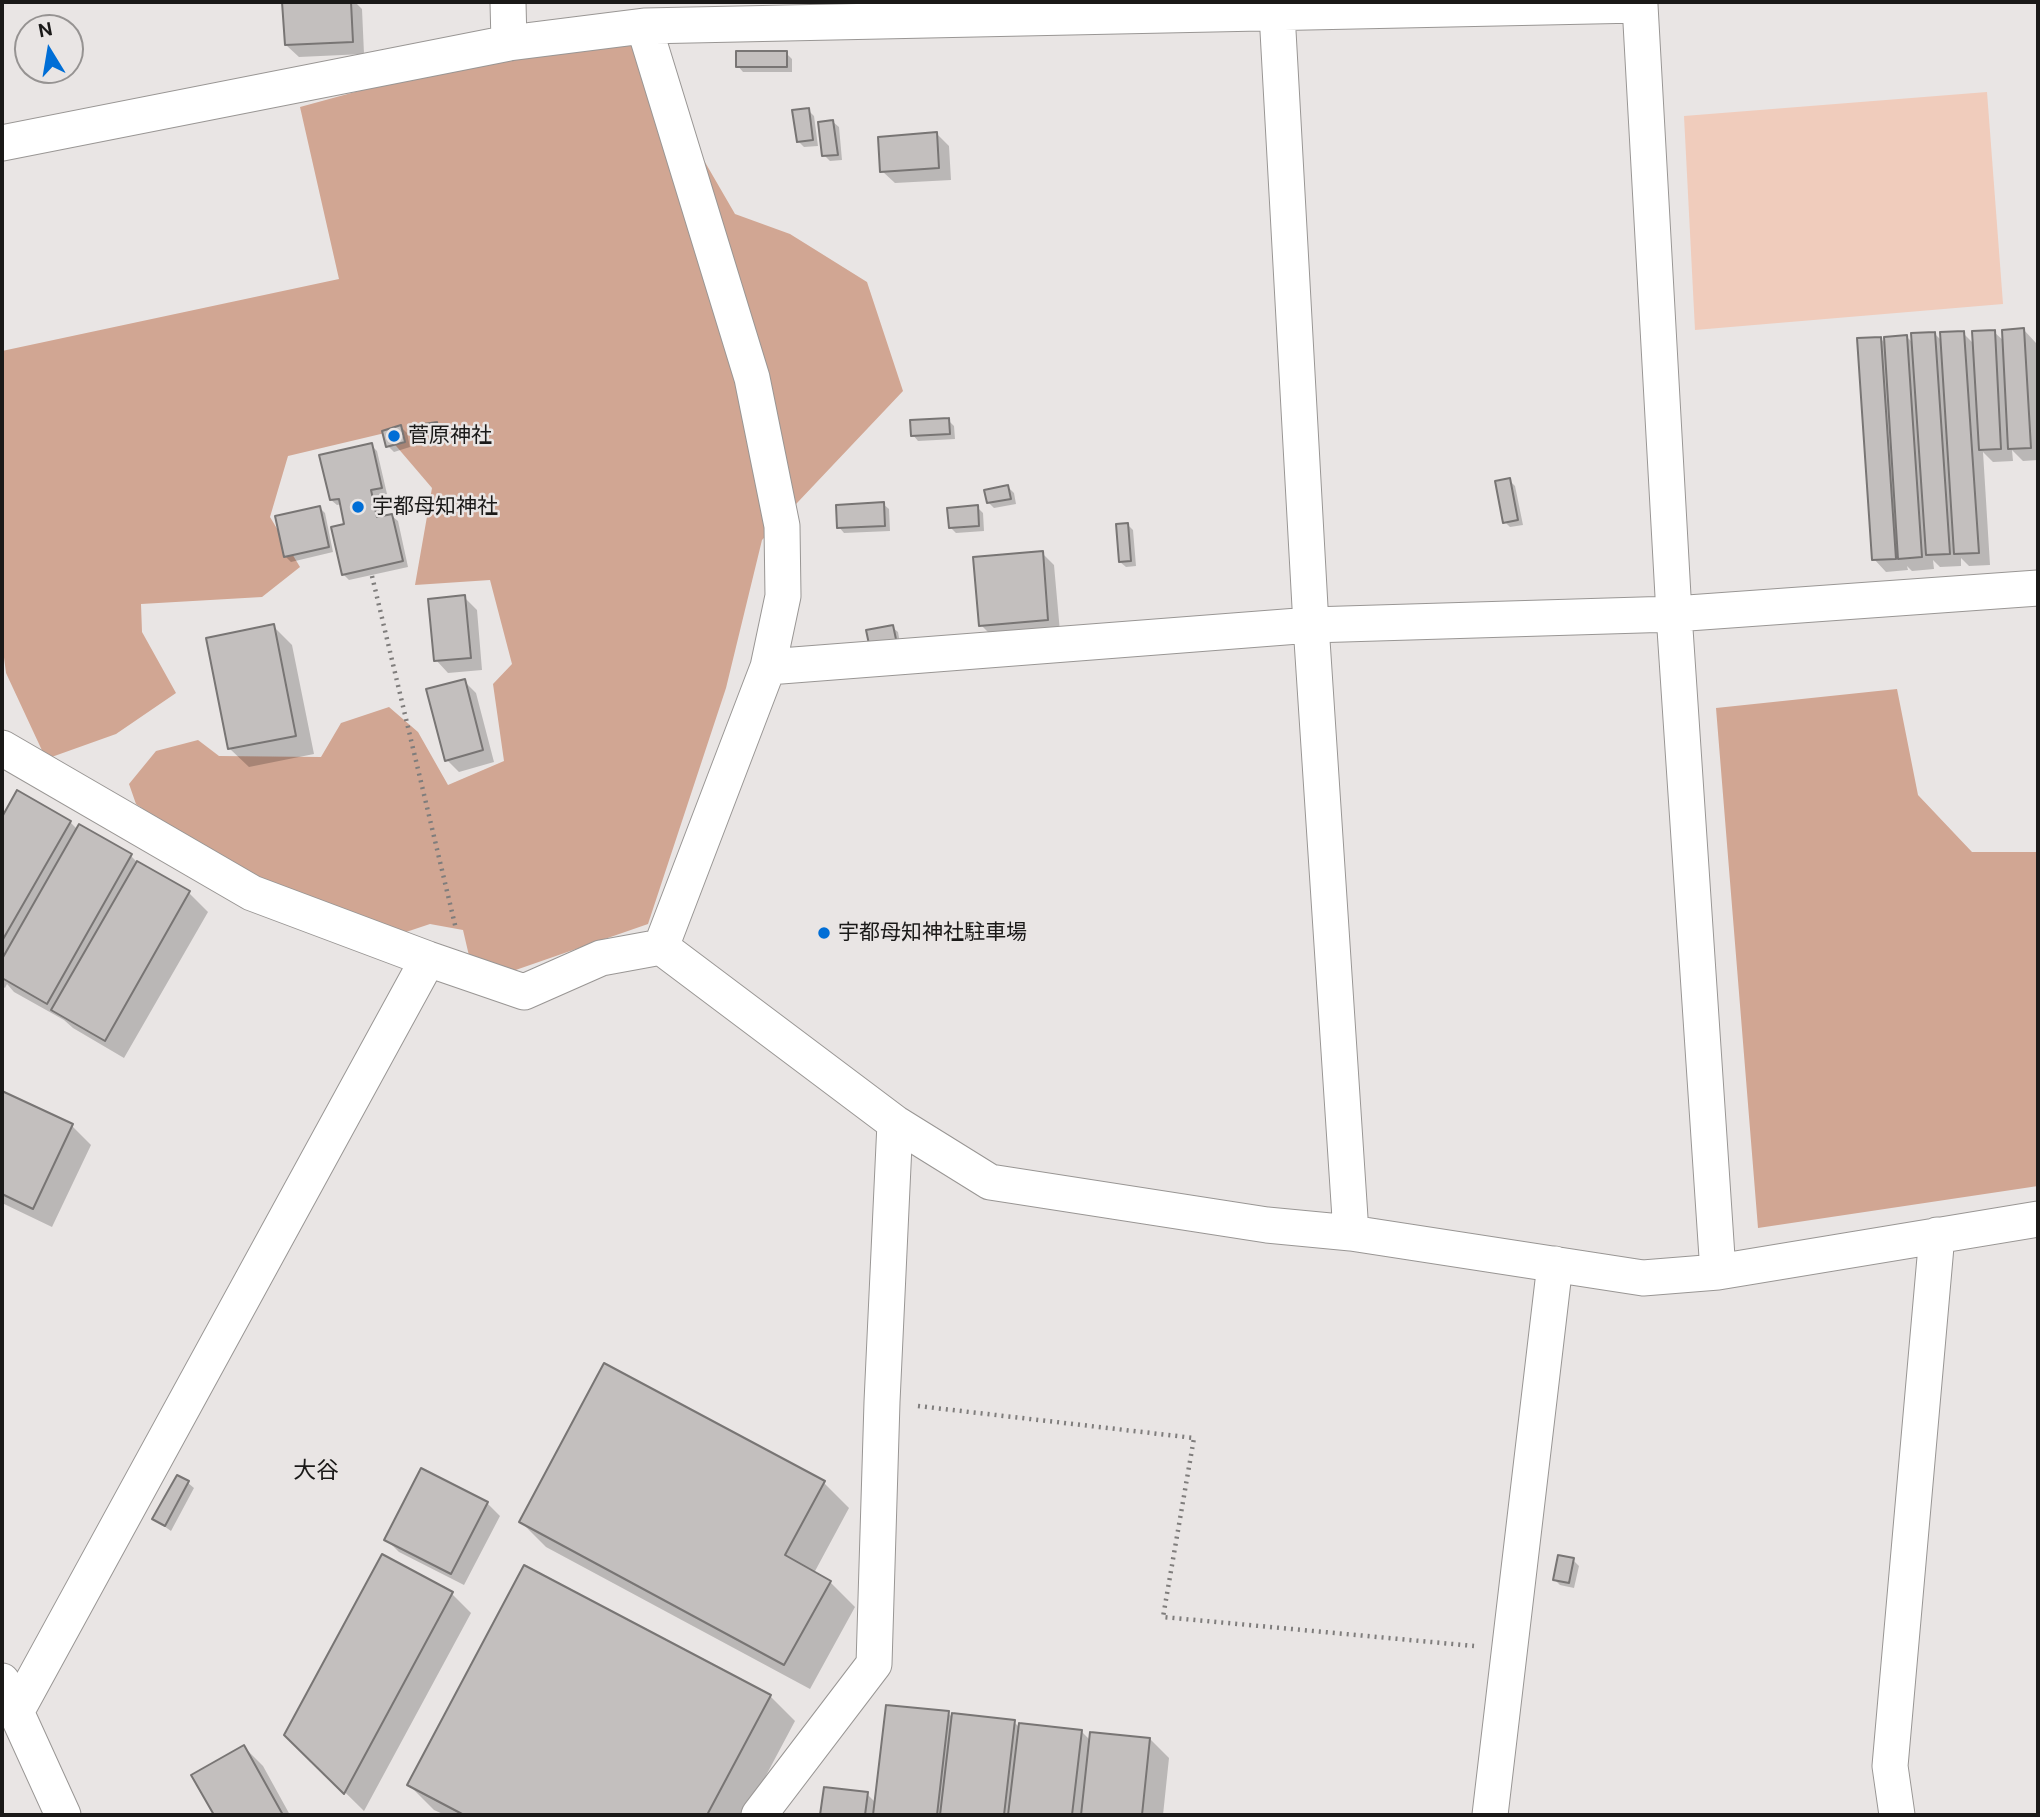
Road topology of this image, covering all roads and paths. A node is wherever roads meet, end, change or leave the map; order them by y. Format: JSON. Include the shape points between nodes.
{"nodes":[{"id":1,"x":508,"y":2,"type":"edge"},
{"id":2,"x":1278,"y":7,"type":"edge"},
{"id":3,"x":644,"y":26,"type":"junction"},
{"id":4,"x":509,"y":43,"type":"junction"},
{"id":5,"x":2,"y":143,"type":"edge"},
{"id":6,"x":372,"y":576,"type":"dead end"},
{"id":7,"x":2038,"y":587,"type":"edge"},
{"id":8,"x":1674,"y":614,"type":"junction"},
{"id":9,"x":1311,"y":625,"type":"junction"},
{"id":10,"x":768,"y":667,"type":"junction"},
{"id":11,"x":2,"y":746,"type":"edge"},
{"id":12,"x":455,"y":921,"type":"dead end"},
{"id":13,"x":661,"y":947,"type":"junction"},
{"id":14,"x":428,"y":959,"type":"junction"},
{"id":15,"x":895,"y":1123,"type":"junction"},
{"id":16,"x":2038,"y":1219,"type":"edge"},
{"id":17,"x":1352,"y":1233,"type":"junction"},
{"id":18,"x":1937,"y":1235,"type":"junction"},
{"id":19,"x":1555,"y":1264,"type":"junction"},
{"id":20,"x":1718,"y":1272,"type":"junction"},
{"id":21,"x":882,"y":1402,"type":"junction"},
{"id":22,"x":1510,"y":1649,"type":"junction"},
{"id":23,"x":9,"y":1697,"type":"edge"},
{"id":24,"x":63,"y":1815,"type":"edge"},
{"id":25,"x":759,"y":1815,"type":"edge"},
{"id":26,"x":1490,"y":1815,"type":"edge"},
{"id":27,"x":1896,"y":1815,"type":"edge"}],
"edges":[{"from":1,"to":4,"type":"street"},
{"from":2,"to":3,"type":"street"},
{"from":2,"to":8,"type":"street","via":[[1640,5]]},
{"from":2,"to":9,"type":"street"},
{"from":3,"to":4,"type":"street"},
{"from":3,"to":10,"type":"street","via":[[752,378],[782,526],[783,596]]},
{"from":4,"to":5,"type":"street"},
{"from":6,"to":12,"type":"path"},
{"from":7,"to":8,"type":"street"},
{"from":8,"to":9,"type":"street"},
{"from":8,"to":20,"type":"street"},
{"from":9,"to":10,"type":"street"},
{"from":9,"to":17,"type":"street"},
{"from":10,"to":13,"type":"street"},
{"from":11,"to":14,"type":"street","via":[[252,893]]},
{"from":13,"to":14,"type":"street","via":[[601,958],[524,992]]},
{"from":13,"to":15,"type":"street"},
{"from":14,"to":23,"type":"street"},
{"from":15,"to":17,"type":"street","via":[[990,1182],[1267,1225]]},
{"from":15,"to":21,"type":"street"},
{"from":16,"to":18,"type":"street"},
{"from":17,"to":19,"type":"street"},
{"from":18,"to":20,"type":"street"},
{"from":18,"to":27,"type":"street","via":[[1890,1766]]},
{"from":19,"to":20,"type":"street","via":[[1643,1278]]},
{"from":19,"to":22,"type":"street"},
{"from":21,"to":22,"type":"path","via":[[1194,1438],[1163,1617]]},
{"from":21,"to":25,"type":"street","via":[[874,1664]]},
{"from":22,"to":26,"type":"street"},
{"from":23,"to":24,"type":"street"}]}
